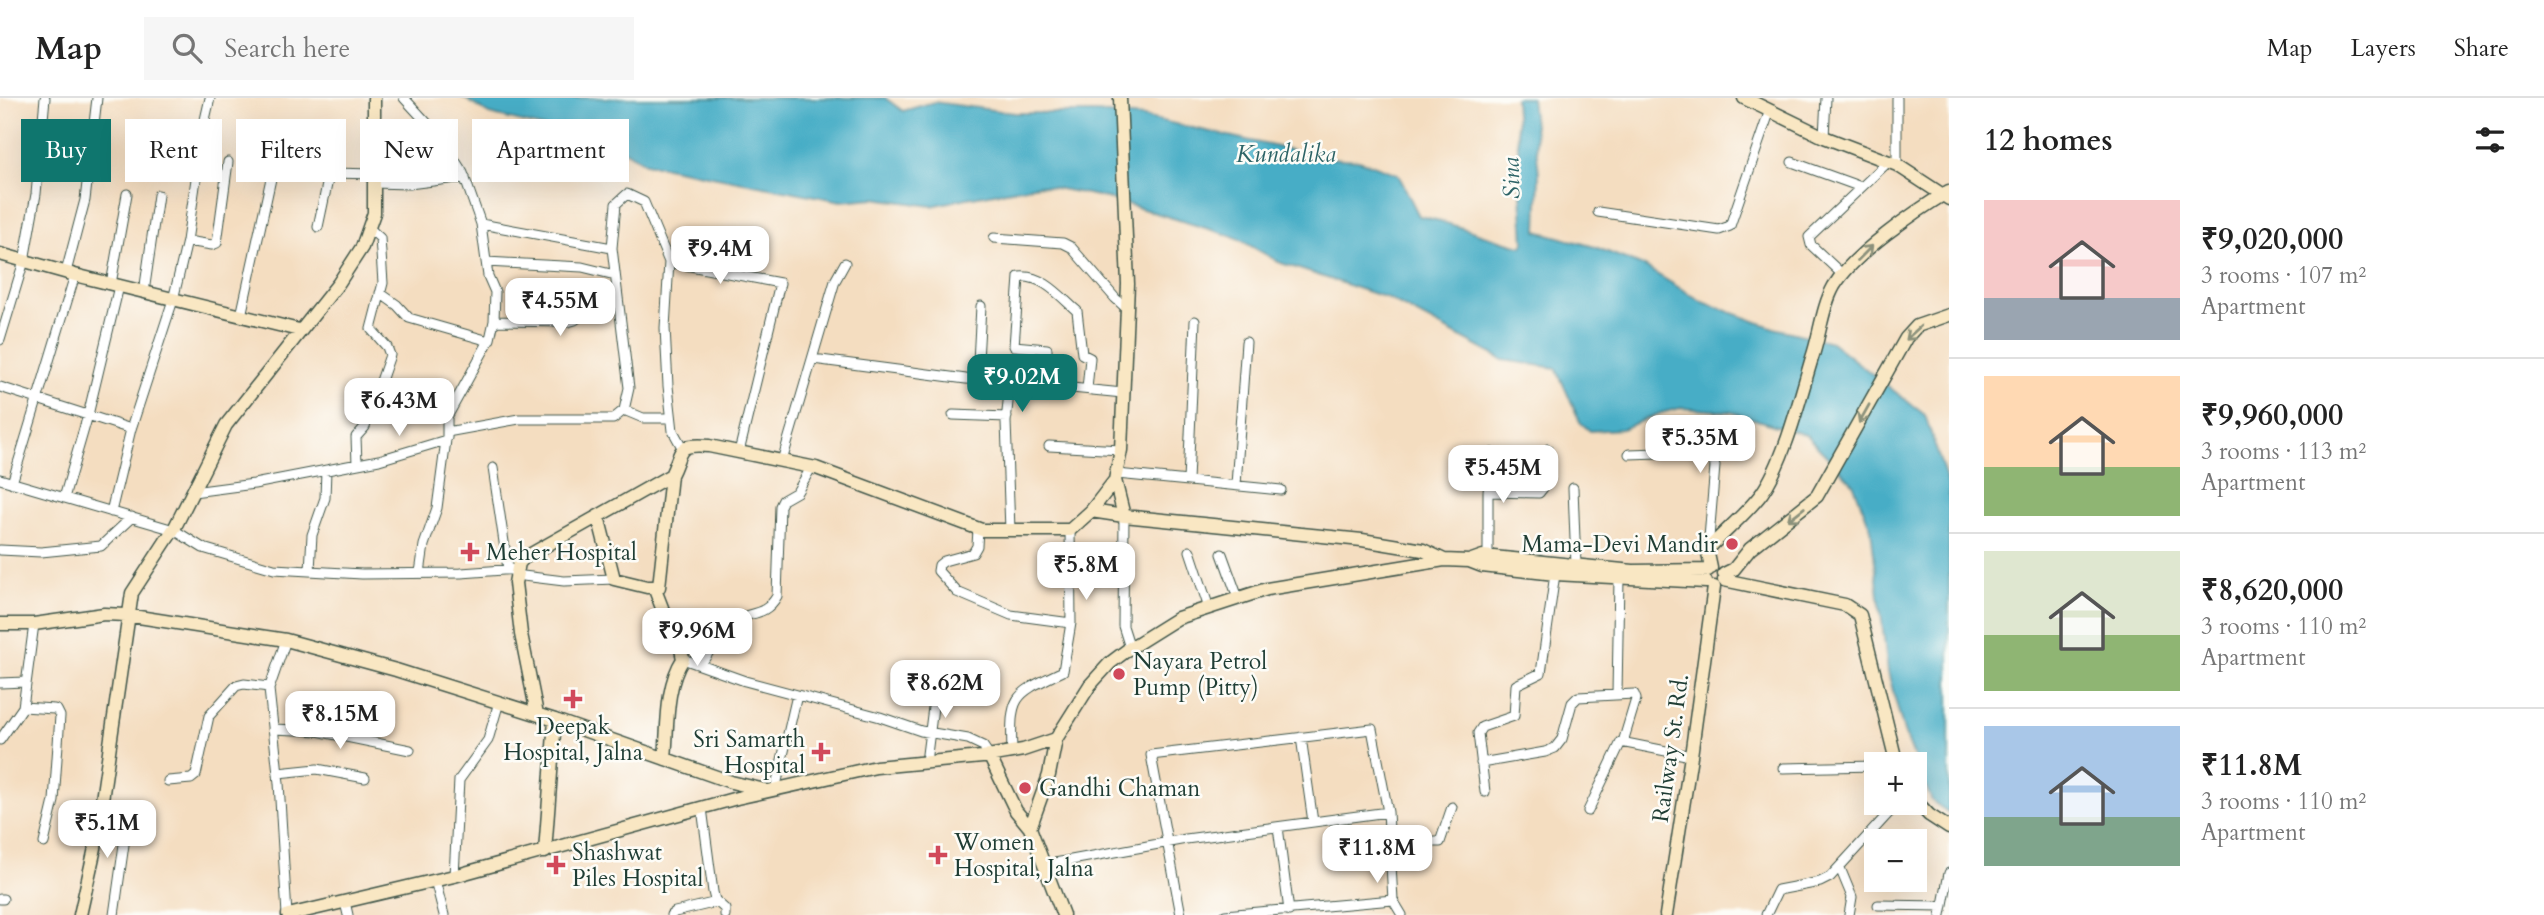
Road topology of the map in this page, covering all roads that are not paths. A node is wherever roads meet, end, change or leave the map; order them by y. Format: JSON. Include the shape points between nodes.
{"nodes":[{"id":1,"x":45,"y":98,"type":"edge"},
{"id":2,"x":97,"y":98,"type":"edge"},
{"id":3,"x":210,"y":98,"type":"edge"},
{"id":4,"x":374,"y":98,"type":"edge"},
{"id":5,"x":404,"y":98,"type":"edge"},
{"id":6,"x":1120,"y":98,"type":"edge"},
{"id":7,"x":1744,"y":98,"type":"edge"},
{"id":8,"x":1826,"y":98,"type":"edge"},
{"id":9,"x":1896,"y":98,"type":"edge"},
{"id":10,"x":1770,"y":110,"type":"junction"},
{"id":11,"x":44,"y":119,"type":"edge"},
{"id":12,"x":94,"y":119,"type":"edge"},
{"id":13,"x":374,"y":119,"type":"edge"},
{"id":14,"x":1824,"y":137,"type":"junction"},
{"id":15,"x":228,"y":162,"type":"dead end"},
{"id":16,"x":1792,"y":162,"type":"dead end"},
{"id":17,"x":1893,"y":163,"type":"junction"},
{"id":18,"x":360,"y":176,"type":"edge"},
{"id":19,"x":465,"y":177,"type":"junction"},
{"id":20,"x":458,"y":178,"type":"edge"},
{"id":21,"x":37,"y":182,"type":"edge"},
{"id":22,"x":87,"y":182,"type":"edge"},
{"id":23,"x":270,"y":182,"type":"edge"},
{"id":24,"x":373,"y":182,"type":"edge"},
{"id":25,"x":397,"y":182,"type":"edge"},
{"id":26,"x":425,"y":182,"type":"edge"},
{"id":27,"x":1861,"y":187,"type":"junction"},
{"id":28,"x":127,"y":194,"type":"dead end"},
{"id":29,"x":158,"y":195,"type":"dead end"},
{"id":30,"x":1947,"y":195,"type":"edge"},
{"id":31,"x":1598,"y":212,"type":"dead end"},
{"id":32,"x":481,"y":224,"type":"junction"},
{"id":33,"x":318,"y":227,"type":"dead end"},
{"id":34,"x":369,"y":228,"type":"junction"},
{"id":35,"x":994,"y":238,"type":"dead end"},
{"id":36,"x":187,"y":240,"type":"junction"},
{"id":37,"x":612,"y":248,"type":"junction"},
{"id":38,"x":0,"y":254,"type":"edge"},
{"id":39,"x":24,"y":261,"type":"junction"},
{"id":40,"x":486,"y":262,"type":"junction"},
{"id":41,"x":669,"y":262,"type":"junction"},
{"id":42,"x":845,"y":263,"type":"dead end"},
{"id":43,"x":71,"y":274,"type":"junction"},
{"id":44,"x":615,"y":275,"type":"junction"},
{"id":45,"x":1843,"y":275,"type":"junction"},
{"id":46,"x":115,"y":285,"type":"junction"},
{"id":47,"x":144,"y":292,"type":"junction"},
{"id":48,"x":380,"y":293,"type":"junction"},
{"id":49,"x":173,"y":300,"type":"junction"},
{"id":50,"x":618,"y":302,"type":"junction"},
{"id":51,"x":981,"y":306,"type":"dead end"},
{"id":52,"x":1127,"y":309,"type":"junction"},
{"id":53,"x":241,"y":316,"type":"junction"},
{"id":54,"x":1947,"y":317,"type":"edge"},
{"id":55,"x":494,"y":321,"type":"junction"},
{"id":56,"x":1195,"y":321,"type":"dead end"},
{"id":57,"x":299,"y":330,"type":"junction"},
{"id":58,"x":0,"y":341,"type":"edge"},
{"id":59,"x":489,"y":341,"type":"junction"},
{"id":60,"x":1245,"y":342,"type":"dead end"},
{"id":61,"x":813,"y":359,"type":"junction"},
{"id":62,"x":977,"y":380,"type":"junction"},
{"id":63,"x":1010,"y":382,"type":"junction"},
{"id":64,"x":1047,"y":385,"type":"junction"},
{"id":65,"x":0,"y":387,"type":"edge"},
{"id":66,"x":1087,"y":389,"type":"junction"},
{"id":67,"x":1124,"y":393,"type":"junction"},
{"id":68,"x":37,"y":398,"type":"junction"},
{"id":69,"x":624,"y":410,"type":"junction"},
{"id":70,"x":88,"y":415,"type":"junction"},
{"id":71,"x":953,"y":415,"type":"dead end"},
{"id":72,"x":671,"y":418,"type":"junction"},
{"id":73,"x":1007,"y":418,"type":"junction"},
{"id":74,"x":131,"y":429,"type":"junction"},
{"id":75,"x":447,"y":436,"type":"junction"},
{"id":76,"x":1049,"y":446,"type":"dead end"},
{"id":77,"x":683,"y":449,"type":"junction"},
{"id":78,"x":1548,"y":449,"type":"dead end"},
{"id":79,"x":1121,"y":450,"type":"junction"},
{"id":80,"x":739,"y":452,"type":"junction"},
{"id":81,"x":1492,"y":453,"type":"dead end"},
{"id":82,"x":1629,"y":454,"type":"dead end"},
{"id":83,"x":782,"y":461,"type":"junction"},
{"id":84,"x":357,"y":464,"type":"junction"},
{"id":85,"x":494,"y":468,"type":"dead end"},
{"id":86,"x":811,"y":468,"type":"junction"},
{"id":87,"x":326,"y":470,"type":"junction"},
{"id":88,"x":671,"y":475,"type":"junction"},
{"id":89,"x":1116,"y":477,"type":"junction"},
{"id":90,"x":0,"y":479,"type":"edge"},
{"id":91,"x":1188,"y":481,"type":"junction"},
{"id":92,"x":12,"y":483,"type":"junction"},
{"id":93,"x":1236,"y":485,"type":"junction"},
{"id":94,"x":1573,"y":488,"type":"dead end"},
{"id":95,"x":1281,"y":490,"type":"dead end"},
{"id":96,"x":192,"y":492,"type":"junction"},
{"id":97,"x":1489,"y":492,"type":"junction"},
{"id":98,"x":64,"y":498,"type":"junction"},
{"id":99,"x":1091,"y":511,"type":"junction"},
{"id":100,"x":111,"y":512,"type":"junction"},
{"id":101,"x":598,"y":516,"type":"junction"},
{"id":102,"x":1124,"y":516,"type":"junction"},
{"id":103,"x":132,"y":517,"type":"junction"},
{"id":104,"x":978,"y":529,"type":"junction"},
{"id":105,"x":174,"y":530,"type":"junction"},
{"id":106,"x":1010,"y":530,"type":"junction"},
{"id":107,"x":1070,"y":530,"type":"junction"},
{"id":108,"x":0,"y":550,"type":"edge"},
{"id":109,"x":1190,"y":551,"type":"dead end"},
{"id":110,"x":1222,"y":554,"type":"dead end"},
{"id":111,"x":1488,"y":556,"type":"junction"},
{"id":112,"x":1444,"y":560,"type":"junction"},
{"id":113,"x":1469,"y":561,"type":"junction"},
{"id":114,"x":1576,"y":565,"type":"junction"},
{"id":115,"x":310,"y":570,"type":"junction"},
{"id":116,"x":514,"y":571,"type":"junction"},
{"id":117,"x":1713,"y":571,"type":"junction"},
{"id":118,"x":420,"y":573,"type":"junction"},
{"id":119,"x":1555,"y":574,"type":"junction"},
{"id":120,"x":1619,"y":578,"type":"junction"},
{"id":121,"x":614,"y":579,"type":"junction"},
{"id":122,"x":654,"y":587,"type":"junction"},
{"id":123,"x":1238,"y":598,"type":"junction"},
{"id":124,"x":1209,"y":608,"type":"junction"},
{"id":125,"x":129,"y":615,"type":"junction"},
{"id":126,"x":1071,"y":623,"type":"junction"},
{"id":127,"x":0,"y":624,"type":"edge"},
{"id":128,"x":34,"y":624,"type":"junction"},
{"id":129,"x":286,"y":640,"type":"junction"},
{"id":130,"x":1130,"y":648,"type":"junction"},
{"id":131,"x":682,"y":659,"type":"junction"},
{"id":132,"x":701,"y":664,"type":"junction"},
{"id":133,"x":937,"y":676,"type":"dead end"},
{"id":134,"x":26,"y":682,"type":"junction"},
{"id":135,"x":0,"y":683,"type":"edge"},
{"id":136,"x":269,"y":687,"type":"junction"},
{"id":137,"x":1617,"y":694,"type":"junction"},
{"id":138,"x":797,"y":695,"type":"junction"},
{"id":139,"x":499,"y":702,"type":"junction"},
{"id":140,"x":23,"y":707,"type":"junction"},
{"id":141,"x":537,"y":714,"type":"junction"},
{"id":142,"x":555,"y":720,"type":"junction"},
{"id":143,"x":273,"y":729,"type":"junction"},
{"id":144,"x":928,"y":732,"type":"junction"},
{"id":145,"x":1301,"y":737,"type":"junction"},
{"id":146,"x":1056,"y":739,"type":"junction"},
{"id":147,"x":0,"y":740,"type":"edge"},
{"id":148,"x":1623,"y":742,"type":"junction"},
{"id":149,"x":410,"y":750,"type":"dead end"},
{"id":150,"x":1012,"y":752,"type":"junction"},
{"id":151,"x":1894,"y":752,"type":"edge"},
{"id":152,"x":989,"y":755,"type":"junction"},
{"id":153,"x":1691,"y":756,"type":"junction"},
{"id":154,"x":665,"y":759,"type":"junction"},
{"id":155,"x":926,"y":762,"type":"junction"},
{"id":156,"x":1481,"y":763,"type":"junction"},
{"id":157,"x":1864,"y":766,"type":"edge"},
{"id":158,"x":1783,"y":768,"type":"dead end"},
{"id":159,"x":278,"y":773,"type":"junction"},
{"id":160,"x":365,"y":778,"type":"dead end"},
{"id":161,"x":168,"y":781,"type":"dead end"},
{"id":162,"x":772,"y":790,"type":"junction"},
{"id":163,"x":1485,"y":792,"type":"dead end"},
{"id":164,"x":1452,"y":807,"type":"dead end"},
{"id":165,"x":702,"y":808,"type":"junction"},
{"id":166,"x":129,"y":809,"type":"dead end"},
{"id":167,"x":1588,"y":811,"type":"dead end"},
{"id":168,"x":1388,"y":812,"type":"junction"},
{"id":169,"x":1927,"y":813,"type":"edge"},
{"id":170,"x":1887,"y":815,"type":"edge"},
{"id":171,"x":1313,"y":822,"type":"junction"},
{"id":172,"x":1278,"y":827,"type":"junction"},
{"id":173,"x":1030,"y":828,"type":"junction"},
{"id":174,"x":1949,"y":828,"type":"edge"},
{"id":175,"x":1390,"y":842,"type":"junction"},
{"id":176,"x":44,"y":843,"type":"dead end"},
{"id":177,"x":1166,"y":843,"type":"junction"},
{"id":178,"x":545,"y":852,"type":"junction"},
{"id":179,"x":1044,"y":865,"type":"junction"},
{"id":180,"x":1840,"y":868,"type":"junction"},
{"id":181,"x":1949,"y":873,"type":"edge"},
{"id":182,"x":454,"y":876,"type":"junction"},
{"id":183,"x":435,"y":880,"type":"junction"},
{"id":184,"x":715,"y":898,"type":"junction"},
{"id":185,"x":1393,"y":900,"type":"junction"},
{"id":186,"x":345,"y":902,"type":"junction"},
{"id":187,"x":1878,"y":905,"type":"dead end"},
{"id":188,"x":1289,"y":911,"type":"junction"},
{"id":189,"x":1319,"y":911,"type":"edge"},
{"id":190,"x":1942,"y":911,"type":"edge"},
{"id":191,"x":80,"y":915,"type":"edge"},
{"id":192,"x":114,"y":915,"type":"edge"},
{"id":193,"x":287,"y":915,"type":"edge"},
{"id":194,"x":348,"y":915,"type":"edge"},
{"id":195,"x":443,"y":915,"type":"edge"},
{"id":196,"x":671,"y":915,"type":"edge"},
{"id":197,"x":725,"y":915,"type":"edge"},
{"id":198,"x":1063,"y":915,"type":"edge"},
{"id":199,"x":1181,"y":915,"type":"edge"},
{"id":200,"x":1225,"y":915,"type":"edge"},
{"id":201,"x":1402,"y":915,"type":"edge"},
{"id":202,"x":1666,"y":915,"type":"edge"},
{"id":203,"x":1766,"y":915,"type":"edge"},
{"id":204,"x":1849,"y":915,"type":"edge"}],
"edges":[{"from":1,"to":11,"type":"street"},
{"from":2,"to":12,"type":"street"},
{"from":3,"to":36,"type":"street"},
{"from":4,"to":13,"type":"street"},
{"from":5,"to":19,"type":"street","via":[[440,137]]},
{"from":6,"to":52,"type":"street"},
{"from":7,"to":10,"type":"street"},
{"from":8,"to":14,"type":"street"},
{"from":9,"to":17,"type":"street"},
{"from":10,"to":14,"type":"street"},
{"from":10,"to":31,"type":"street","via":[[1730,226],[1719,230]]},
{"from":14,"to":17,"type":"street"},
{"from":15,"to":36,"type":"street","via":[[217,243]]},
{"from":16,"to":27,"type":"street"},
{"from":17,"to":27,"type":"street"},
{"from":17,"to":30,"type":"street"},
{"from":18,"to":33,"type":"street","via":[[329,175]]},
{"from":19,"to":20,"type":"street"},
{"from":19,"to":32,"type":"street"},
{"from":21,"to":39,"type":"street"},
{"from":22,"to":43,"type":"street"},
{"from":23,"to":53,"type":"street"},
{"from":24,"to":34,"type":"street","via":[[374,213]]},
{"from":25,"to":26,"type":"street"},
{"from":27,"to":45,"type":"street","via":[[1810,237],[1811,244]]},
{"from":28,"to":46,"type":"street"},
{"from":29,"to":47,"type":"street"},
{"from":45,"to":30,"type":"street","one_way":true,"via":[[1881,237]]},
{"from":32,"to":37,"type":"street"},
{"from":32,"to":40,"type":"street"},
{"from":34,"to":48,"type":"street","via":[[380,238]]},
{"from":34,"to":57,"type":"street","via":[[338,284]]},
{"from":35,"to":52,"type":"street","via":[[1071,247]]},
{"from":36,"to":49,"type":"street"},
{"from":37,"to":41,"type":"street","via":[[617,204],[627,194],[644,202]]},
{"from":37,"to":44,"type":"street"},
{"from":38,"to":39,"type":"street"},
{"from":39,"to":43,"type":"street"},
{"from":39,"to":58,"type":"street"},
{"from":40,"to":44,"type":"street","via":[[582,267]]},
{"from":40,"to":55,"type":"street","via":[[495,292]]},
{"from":41,"to":72,"type":"street","via":[[665,328]]},
{"from":41,"to":80,"type":"street","via":[[780,283]]},
{"from":42,"to":61,"type":"street","via":[[835,281]]},
{"from":43,"to":46,"type":"street"},
{"from":43,"to":68,"type":"street"},
{"from":44,"to":50,"type":"street"},
{"from":45,"to":117,"type":"street","via":[[1827,303],[1789,433],[1762,493]]},
{"from":46,"to":47,"type":"street"},
{"from":46,"to":70,"type":"street"},
{"from":47,"to":49,"type":"street"},
{"from":48,"to":59,"type":"street","via":[[409,318]]},
{"from":48,"to":84,"type":"street","via":[[371,327],[390,355],[365,427],[356,437]]},
{"from":49,"to":53,"type":"street"},
{"from":49,"to":74,"type":"street"},
{"from":50,"to":55,"type":"street","via":[[592,307],[568,322]]},
{"from":50,"to":69,"type":"street","via":[[629,388]]},
{"from":51,"to":62,"type":"street"},
{"from":52,"to":67,"type":"street"},
{"from":53,"to":57,"type":"street"},
{"from":54,"to":117,"type":"street","one_way":true,"via":[[1917,326],[1906,338],[1817,496],[1750,549],[1734,569]]},
{"from":55,"to":59,"type":"street"},
{"from":56,"to":91,"type":"street"},
{"from":57,"to":96,"type":"street","via":[[226,425]]},
{"from":59,"to":75,"type":"street","via":[[447,417]]},
{"from":60,"to":93,"type":"street"},
{"from":61,"to":62,"type":"street"},
{"from":61,"to":83,"type":"street"},
{"from":62,"to":63,"type":"street"},
{"from":63,"to":64,"type":"street"},
{"from":63,"to":73,"type":"street"},
{"from":64,"to":66,"type":"street"},
{"from":64,"to":66,"type":"street","via":[[1047,349],[1014,346],[1019,277],[1030,276],[1047,285],[1077,311],[1082,354],[1090,359]]},
{"from":65,"to":68,"type":"street"},
{"from":66,"to":67,"type":"street"},
{"from":67,"to":79,"type":"street"},
{"from":68,"to":70,"type":"street"},
{"from":68,"to":92,"type":"street"},
{"from":69,"to":72,"type":"street","via":[[643,418]]},
{"from":69,"to":75,"type":"street","via":[[614,419],[519,419]]},
{"from":70,"to":74,"type":"street"},
{"from":70,"to":98,"type":"street"},
{"from":71,"to":73,"type":"street"},
{"from":72,"to":77,"type":"street"},
{"from":73,"to":106,"type":"street"},
{"from":74,"to":100,"type":"street"},
{"from":75,"to":84,"type":"street"},
{"from":75,"to":118,"type":"street","via":[[437,508]]},
{"from":76,"to":79,"type":"street"},
{"from":77,"to":80,"type":"street","via":[[699,445]]},
{"from":77,"to":88,"type":"street"},
{"from":78,"to":97,"type":"street","via":[[1539,493]]},
{"from":79,"to":89,"type":"street"},
{"from":80,"to":83,"type":"street"},
{"from":81,"to":97,"type":"street"},
{"from":82,"to":117,"type":"street","via":[[1689,452],[1714,461]]},
{"from":83,"to":86,"type":"street"},
{"from":84,"to":87,"type":"street"},
{"from":85,"to":116,"type":"street"},
{"from":86,"to":104,"type":"street"},
{"from":86,"to":132,"type":"street","via":[[797,492],[780,506],[777,596],[763,612],[729,624]]},
{"from":87,"to":96,"type":"street"},
{"from":87,"to":115,"type":"street"},
{"from":88,"to":101,"type":"street"},
{"from":88,"to":122,"type":"street","via":[[659,587]]},
{"from":89,"to":91,"type":"street"},
{"from":89,"to":99,"type":"street"},
{"from":89,"to":102,"type":"street"},
{"from":90,"to":92,"type":"street"},
{"from":91,"to":93,"type":"street"},
{"from":92,"to":98,"type":"street"},
{"from":93,"to":95,"type":"street"},
{"from":94,"to":114,"type":"street"},
{"from":96,"to":105,"type":"street"},
{"from":97,"to":111,"type":"street"},
{"from":98,"to":100,"type":"street"},
{"from":99,"to":102,"type":"street"},
{"from":99,"to":107,"type":"street"},
{"from":100,"to":103,"type":"street"},
{"from":101,"to":116,"type":"street","via":[[524,558]]},
{"from":101,"to":121,"type":"street"},
{"from":102,"to":112,"type":"street","via":[[1362,540],[1423,550]]},
{"from":102,"to":130,"type":"street","via":[[1123,626]]},
{"from":103,"to":105,"type":"street"},
{"from":103,"to":108,"type":"street","via":[[101,546],[41,552]]},
{"from":104,"to":106,"type":"street"},
{"from":104,"to":126,"type":"street","via":[[973,553],[939,565],[938,571],[950,586],[1007,613]]},
{"from":105,"to":115,"type":"street","via":[[202,548],[274,569]]},
{"from":105,"to":125,"type":"street","via":[[132,593]]},
{"from":106,"to":107,"type":"street"},
{"from":107,"to":126,"type":"street"},
{"from":109,"to":124,"type":"street"},
{"from":110,"to":123,"type":"street"},
{"from":111,"to":113,"type":"street"},
{"from":111,"to":114,"type":"street"},
{"from":112,"to":113,"type":"street"},
{"from":112,"to":123,"type":"street","via":[[1267,589]]},
{"from":113,"to":119,"type":"street"},
{"from":114,"to":117,"type":"street","via":[[1633,571]]},
{"from":115,"to":118,"type":"street"},
{"from":116,"to":118,"type":"street"},
{"from":116,"to":121,"type":"street","via":[[564,581]]},
{"from":116,"to":141,"type":"street"},
{"from":117,"to":120,"type":"street"},
{"from":117,"to":151,"type":"street","via":[[1844,605],[1860,615]]},
{"from":117,"to":153,"type":"street","name":"Railway St. Rd."},
{"from":119,"to":120,"type":"street"},
{"from":119,"to":156,"type":"street","via":[[1541,673],[1516,685],[1514,716],[1479,730]]},
{"from":120,"to":137,"type":"street"},
{"from":121,"to":122,"type":"street"},
{"from":122,"to":131,"type":"street","via":[[680,644]]},
{"from":123,"to":124,"type":"street"},
{"from":124,"to":130,"type":"street","via":[[1178,618]]},
{"from":125,"to":128,"type":"street"},
{"from":125,"to":129,"type":"street"},
{"from":125,"to":191,"type":"street"},
{"from":126,"to":150,"type":"street","via":[[1063,671],[1024,689],[1016,699]]},
{"from":127,"to":128,"type":"street"},
{"from":128,"to":134,"type":"street"},
{"from":129,"to":136,"type":"street"},
{"from":129,"to":139,"type":"street"},
{"from":130,"to":146,"type":"street","via":[[1090,685]]},
{"from":131,"to":132,"type":"street"},
{"from":131,"to":154,"type":"street","via":[[671,687]]},
{"from":132,"to":138,"type":"street"},
{"from":133,"to":144,"type":"street"},
{"from":134,"to":135,"type":"street"},
{"from":134,"to":140,"type":"street"},
{"from":136,"to":143,"type":"street"},
{"from":136,"to":161,"type":"street","via":[[234,687],[208,719],[196,775]]},
{"from":137,"to":148,"type":"street","via":[[1636,696]]},
{"from":137,"to":156,"type":"street","via":[[1575,699],[1562,739],[1550,751]]},
{"from":138,"to":144,"type":"street"},
{"from":138,"to":162,"type":"street"},
{"from":139,"to":141,"type":"street"},
{"from":139,"to":182,"type":"street","via":[[488,740],[459,780]]},
{"from":140,"to":147,"type":"street"},
{"from":140,"to":176,"type":"street","via":[[54,709],[60,716],[54,801]]},
{"from":141,"to":142,"type":"street"},
{"from":142,"to":154,"type":"street"},
{"from":142,"to":178,"type":"street"},
{"from":143,"to":149,"type":"street","via":[[317,731]]},
{"from":143,"to":159,"type":"street"},
{"from":144,"to":152,"type":"street","via":[[978,743]]},
{"from":144,"to":155,"type":"street"},
{"from":145,"to":168,"type":"street","via":[[1372,729]]},
{"from":145,"to":171,"type":"street"},
{"from":145,"to":177,"type":"street","via":[[1151,755]]},
{"from":146,"to":150,"type":"street"},
{"from":146,"to":173,"type":"street"},
{"from":148,"to":153,"type":"street"},
{"from":148,"to":167,"type":"street"},
{"from":150,"to":152,"type":"street"},
{"from":152,"to":155,"type":"street"},
{"from":152,"to":173,"type":"street","via":[[1016,811]]},
{"from":153,"to":202,"type":"street","name":"Railway St. Rd."},
{"from":154,"to":162,"type":"street","via":[[731,782]]},
{"from":155,"to":162,"type":"street","via":[[876,767]]},
{"from":156,"to":163,"type":"street"},
{"from":157,"to":158,"type":"street"},
{"from":159,"to":160,"type":"street","via":[[317,769]]},
{"from":159,"to":193,"type":"street"},
{"from":162,"to":165,"type":"street"},
{"from":164,"to":175,"type":"street","via":[[1440,842]]},
{"from":165,"to":178,"type":"street"},
{"from":165,"to":184,"type":"street"},
{"from":166,"to":192,"type":"street"},
{"from":168,"to":171,"type":"street"},
{"from":168,"to":175,"type":"street"},
{"from":169,"to":174,"type":"street"},
{"from":170,"to":180,"type":"street"},
{"from":171,"to":172,"type":"street"},
{"from":172,"to":177,"type":"street"},
{"from":172,"to":188,"type":"street"},
{"from":173,"to":179,"type":"street"},
{"from":175,"to":185,"type":"street"},
{"from":177,"to":179,"type":"street"},
{"from":177,"to":199,"type":"street"},
{"from":178,"to":182,"type":"street"},
{"from":179,"to":198,"type":"street"},
{"from":180,"to":203,"type":"street","via":[[1826,880],[1778,890]]},
{"from":180,"to":204,"type":"street","via":[[1852,897]]},
{"from":181,"to":190,"type":"street"},
{"from":182,"to":183,"type":"street"},
{"from":183,"to":186,"type":"street"},
{"from":183,"to":195,"type":"street"},
{"from":184,"to":196,"type":"street"},
{"from":184,"to":197,"type":"street"},
{"from":185,"to":189,"type":"street"},
{"from":185,"to":201,"type":"street"},
{"from":186,"to":193,"type":"street"},
{"from":186,"to":194,"type":"street"},
{"from":187,"to":190,"type":"street"},
{"from":188,"to":189,"type":"street"},
{"from":188,"to":200,"type":"street"}]}
